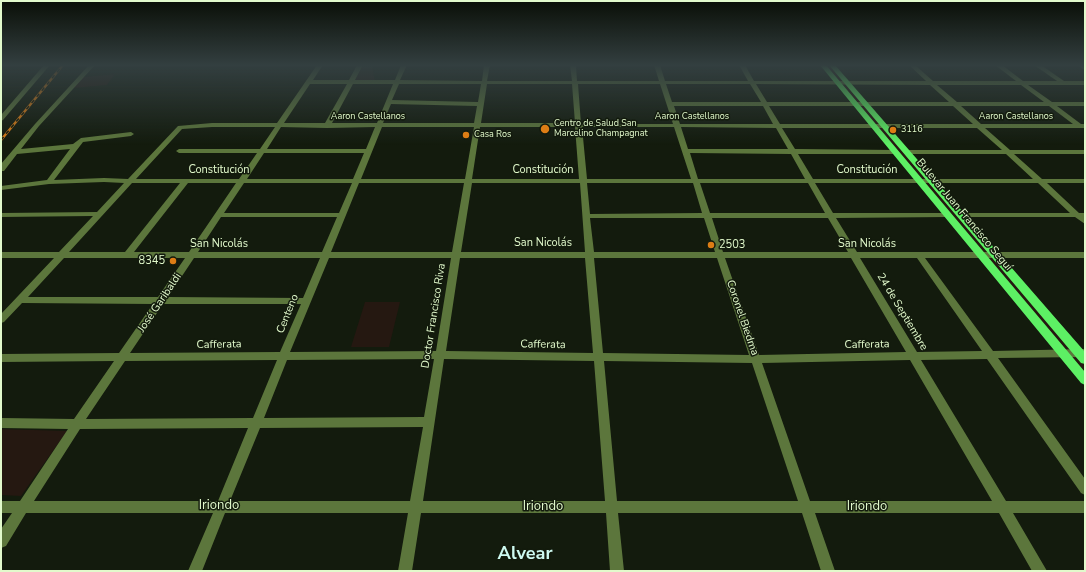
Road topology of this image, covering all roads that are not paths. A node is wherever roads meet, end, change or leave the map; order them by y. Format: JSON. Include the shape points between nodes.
{"nodes":[{"id":1,"x":24,"y":92,"type":"edge"},
{"id":2,"x":68,"y":92,"type":"edge"},
{"id":3,"x":302,"y":92,"type":"edge"},
{"id":4,"x":346,"y":92,"type":"edge"},
{"id":5,"x":393,"y":92,"type":"edge"},
{"id":6,"x":483,"y":92,"type":"edge"},
{"id":7,"x":576,"y":92,"type":"edge"},
{"id":8,"x":667,"y":92,"type":"edge"},
{"id":9,"x":757,"y":92,"type":"edge"},
{"id":10,"x":845,"y":92,"type":"edge"},
{"id":11,"x":854,"y":92,"type":"edge"},
{"id":12,"x":942,"y":92,"type":"edge"},
{"id":13,"x":1033,"y":92,"type":"edge"},
{"id":14,"x":388,"y":102,"type":"junction"},
{"id":15,"x":481,"y":104,"type":"junction"},
{"id":16,"x":671,"y":104,"type":"junction"},
{"id":17,"x":765,"y":104,"type":"junction"},
{"id":18,"x":856,"y":104,"type":"junction"},
{"id":19,"x":865,"y":104,"type":"junction"},
{"id":20,"x":956,"y":104,"type":"junction"},
{"id":21,"x":1050,"y":104,"type":"junction"},
{"id":22,"x":1085,"y":104,"type":"edge"},
{"id":23,"x":1,"y":119,"type":"edge"},
{"id":24,"x":279,"y":125,"type":"junction"},
{"id":25,"x":379,"y":125,"type":"junction"},
{"id":26,"x":979,"y":125,"type":"junction"},
{"id":27,"x":327,"y":126,"type":"junction"},
{"id":28,"x":477,"y":126,"type":"junction"},
{"id":29,"x":578,"y":126,"type":"junction"},
{"id":30,"x":678,"y":126,"type":"junction"},
{"id":31,"x":777,"y":126,"type":"junction"},
{"id":32,"x":873,"y":126,"type":"junction"},
{"id":33,"x":884,"y":126,"type":"junction"},
{"id":34,"x":1082,"y":126,"type":"edge"},
{"id":35,"x":1085,"y":130,"type":"edge"},
{"id":36,"x":131,"y":134,"type":"dead end"},
{"id":37,"x":75,"y":146,"type":"junction"},
{"id":38,"x":179,"y":151,"type":"dead end"},
{"id":39,"x":687,"y":151,"type":"junction"},
{"id":40,"x":14,"y":152,"type":"junction"},
{"id":41,"x":261,"y":152,"type":"junction"},
{"id":42,"x":369,"y":152,"type":"junction"},
{"id":43,"x":793,"y":152,"type":"junction"},
{"id":44,"x":895,"y":152,"type":"junction"},
{"id":45,"x":906,"y":152,"type":"junction"},
{"id":46,"x":1008,"y":152,"type":"junction"},
{"id":47,"x":1085,"y":152,"type":"edge"},
{"id":48,"x":1,"y":170,"type":"edge"},
{"id":49,"x":128,"y":181,"type":"junction"},
{"id":50,"x":186,"y":181,"type":"junction"},
{"id":51,"x":242,"y":181,"type":"junction"},
{"id":52,"x":356,"y":181,"type":"junction"},
{"id":53,"x":469,"y":181,"type":"junction"},
{"id":54,"x":583,"y":181,"type":"junction"},
{"id":55,"x":810,"y":181,"type":"junction"},
{"id":56,"x":920,"y":181,"type":"junction"},
{"id":57,"x":931,"y":181,"type":"junction"},
{"id":58,"x":1040,"y":181,"type":"junction"},
{"id":59,"x":1085,"y":181,"type":"edge"},
{"id":60,"x":49,"y":182,"type":"junction"},
{"id":61,"x":697,"y":182,"type":"junction"},
{"id":62,"x":1,"y":188,"type":"edge"},
{"id":63,"x":98,"y":214,"type":"junction"},
{"id":64,"x":1,"y":215,"type":"edge"},
{"id":65,"x":219,"y":215,"type":"junction"},
{"id":66,"x":341,"y":215,"type":"junction"},
{"id":67,"x":708,"y":215,"type":"junction"},
{"id":68,"x":830,"y":215,"type":"junction"},
{"id":69,"x":948,"y":215,"type":"junction"},
{"id":70,"x":960,"y":215,"type":"junction"},
{"id":71,"x":1082,"y":215,"type":"edge"},
{"id":72,"x":586,"y":216,"type":"junction"},
{"id":73,"x":1085,"y":222,"type":"edge"},
{"id":74,"x":589,"y":254,"type":"junction"},
{"id":75,"x":61,"y":255,"type":"junction"},
{"id":76,"x":127,"y":255,"type":"junction"},
{"id":77,"x":192,"y":255,"type":"junction"},
{"id":78,"x":325,"y":255,"type":"junction"},
{"id":79,"x":456,"y":255,"type":"junction"},
{"id":80,"x":720,"y":255,"type":"junction"},
{"id":81,"x":854,"y":255,"type":"junction"},
{"id":82,"x":919,"y":255,"type":"junction"},
{"id":83,"x":981,"y":255,"type":"junction"},
{"id":84,"x":994,"y":255,"type":"junction"},
{"id":85,"x":1085,"y":255,"type":"edge"},
{"id":86,"x":2,"y":256,"type":"edge"},
{"id":87,"x":20,"y":300,"type":"junction"},
{"id":88,"x":161,"y":300,"type":"junction"},
{"id":89,"x":306,"y":300,"type":"junction"},
{"id":90,"x":1,"y":320,"type":"edge"},
{"id":91,"x":1064,"y":354,"type":"junction"},
{"id":92,"x":440,"y":355,"type":"junction"},
{"id":93,"x":284,"y":356,"type":"junction"},
{"id":94,"x":990,"y":356,"type":"junction"},
{"id":95,"x":1083,"y":356,"type":"edge"},
{"id":96,"x":915,"y":357,"type":"junction"},
{"id":97,"x":1,"y":358,"type":"edge"},
{"id":98,"x":122,"y":358,"type":"junction"},
{"id":99,"x":598,"y":358,"type":"junction"},
{"id":100,"x":756,"y":359,"type":"junction"},
{"id":101,"x":1085,"y":380,"type":"edge"},
{"id":102,"x":429,"y":422,"type":"junction"},
{"id":103,"x":1,"y":423,"type":"edge"},
{"id":104,"x":77,"y":424,"type":"junction"},
{"id":105,"x":255,"y":424,"type":"junction"},
{"id":106,"x":1085,"y":489,"type":"edge"},
{"id":107,"x":1,"y":506,"type":"edge"},
{"id":108,"x":24,"y":506,"type":"junction"},
{"id":109,"x":222,"y":506,"type":"junction"},
{"id":110,"x":415,"y":507,"type":"junction"},
{"id":111,"x":611,"y":507,"type":"junction"},
{"id":112,"x":806,"y":507,"type":"junction"},
{"id":113,"x":1002,"y":507,"type":"junction"},
{"id":114,"x":1085,"y":507,"type":"edge"},
{"id":115,"x":1,"y":541,"type":"edge"},
{"id":116,"x":195,"y":571,"type":"edge"},
{"id":117,"x":404,"y":571,"type":"edge"},
{"id":118,"x":617,"y":571,"type":"edge"},
{"id":119,"x":828,"y":571,"type":"edge"},
{"id":120,"x":1040,"y":571,"type":"edge"}],
"edges":[{"from":1,"to":23,"type":"street"},
{"from":2,"to":40,"type":"street"},
{"from":3,"to":24,"type":"street","name":"José Garibaldi"},
{"from":4,"to":27,"type":"street"},
{"from":5,"to":14,"type":"street","name":"Centeno"},
{"from":6,"to":15,"type":"street","name":"Doctor Francisco Riva"},
{"from":7,"to":29,"type":"street"},
{"from":8,"to":16,"type":"street","name":"Coronel Biedma"},
{"from":9,"to":17,"type":"street","name":"24 de Septiembre"},
{"from":10,"to":18,"type":"main road","name":"Bulevar Juan Francisco Seguí"},
{"from":11,"to":19,"type":"main road","name":"Bulevar Juan Francisco Seguí"},
{"from":12,"to":20,"type":"street"},
{"from":13,"to":21,"type":"street"},
{"from":14,"to":15,"type":"street"},
{"from":14,"to":25,"type":"street","name":"Centeno"},
{"from":15,"to":28,"type":"street","name":"Doctor Francisco Riva"},
{"from":16,"to":17,"type":"street"},
{"from":16,"to":30,"type":"street","name":"Coronel Biedma"},
{"from":17,"to":18,"type":"street"},
{"from":17,"to":31,"type":"street","name":"24 de Septiembre"},
{"from":18,"to":19,"type":"street"},
{"from":18,"to":32,"type":"main road","name":"Bulevar Juan Francisco Seguí"},
{"from":19,"to":20,"type":"street"},
{"from":19,"to":33,"type":"main road","name":"Bulevar Juan Francisco Seguí"},
{"from":20,"to":21,"type":"street"},
{"from":20,"to":26,"type":"street"},
{"from":21,"to":22,"type":"street"},
{"from":21,"to":34,"type":"street"},
{"from":24,"to":27,"type":"street","name":"Aaron Castellanos"},
{"from":24,"to":41,"type":"street","name":"José Garibaldi"},
{"from":24,"to":49,"type":"street","name":"Aaron Castellanos","via":[[180,127]]},
{"from":25,"to":27,"type":"street","name":"Aaron Castellanos"},
{"from":25,"to":28,"type":"street","name":"Aaron Castellanos"},
{"from":25,"to":42,"type":"street","name":"Centeno"},
{"from":26,"to":33,"type":"street","name":"Aaron Castellanos"},
{"from":26,"to":34,"type":"street","name":"Aaron Castellanos"},
{"from":26,"to":46,"type":"street"},
{"from":28,"to":29,"type":"street","name":"Aaron Castellanos"},
{"from":28,"to":53,"type":"street","name":"Doctor Francisco Riva"},
{"from":29,"to":30,"type":"street","name":"Aaron Castellanos"},
{"from":29,"to":54,"type":"street"},
{"from":30,"to":31,"type":"street","name":"Aaron Castellanos"},
{"from":30,"to":39,"type":"street","name":"Coronel Biedma"},
{"from":31,"to":32,"type":"street","name":"Aaron Castellanos"},
{"from":31,"to":43,"type":"street","name":"24 de Septiembre"},
{"from":32,"to":33,"type":"street","name":"Aaron Castellanos"},
{"from":32,"to":44,"type":"main road","name":"Bulevar Juan Francisco Seguí"},
{"from":33,"to":45,"type":"main road","name":"Bulevar Juan Francisco Seguí"},
{"from":34,"to":35,"type":"street"},
{"from":36,"to":37,"type":"street","via":[[81,140]]},
{"from":37,"to":40,"type":"street"},
{"from":37,"to":60,"type":"street"},
{"from":38,"to":41,"type":"street"},
{"from":39,"to":43,"type":"street"},
{"from":39,"to":61,"type":"street","name":"Coronel Biedma"},
{"from":40,"to":48,"type":"street"},
{"from":41,"to":42,"type":"street"},
{"from":41,"to":51,"type":"street","name":"José Garibaldi"},
{"from":42,"to":52,"type":"street","name":"Centeno"},
{"from":43,"to":44,"type":"street"},
{"from":43,"to":55,"type":"street","name":"24 de Septiembre"},
{"from":44,"to":56,"type":"main road","name":"Bulevar Juan Francisco Seguí"},
{"from":45,"to":46,"type":"street"},
{"from":45,"to":57,"type":"main road","name":"Bulevar Juan Francisco Seguí"},
{"from":46,"to":47,"type":"street"},
{"from":46,"to":58,"type":"street"},
{"from":49,"to":50,"type":"street","name":"Constitución"},
{"from":49,"to":60,"type":"street","name":"Constitución"},
{"from":49,"to":63,"type":"street"},
{"from":50,"to":51,"type":"street","name":"Constitución"},
{"from":50,"to":76,"type":"street"},
{"from":51,"to":52,"type":"street","name":"Constitución"},
{"from":51,"to":65,"type":"street","name":"José Garibaldi"},
{"from":52,"to":53,"type":"street","name":"Constitución"},
{"from":52,"to":66,"type":"street","name":"Centeno"},
{"from":53,"to":54,"type":"street","name":"Constitución"},
{"from":53,"to":79,"type":"street","name":"Doctor Francisco Riva"},
{"from":54,"to":61,"type":"street","name":"Constitución"},
{"from":54,"to":72,"type":"street"},
{"from":55,"to":56,"type":"street","name":"Constitución"},
{"from":55,"to":61,"type":"street","name":"Constitución"},
{"from":55,"to":68,"type":"street","name":"24 de Septiembre"},
{"from":56,"to":57,"type":"street","name":"Constitución"},
{"from":56,"to":69,"type":"main road","name":"Bulevar Juan Francisco Seguí"},
{"from":57,"to":58,"type":"street","name":"Constitución"},
{"from":57,"to":70,"type":"main road","name":"Bulevar Juan Francisco Seguí"},
{"from":58,"to":59,"type":"street","name":"Constitución"},
{"from":58,"to":71,"type":"street"},
{"from":60,"to":62,"type":"street","name":"Constitución"},
{"from":61,"to":67,"type":"street","name":"Coronel Biedma"},
{"from":63,"to":64,"type":"street"},
{"from":63,"to":75,"type":"street"},
{"from":65,"to":66,"type":"street"},
{"from":65,"to":77,"type":"street","name":"José Garibaldi"},
{"from":66,"to":78,"type":"street","name":"Centeno"},
{"from":67,"to":68,"type":"street"},
{"from":67,"to":72,"type":"street"},
{"from":67,"to":80,"type":"street","name":"Coronel Biedma"},
{"from":68,"to":69,"type":"street"},
{"from":68,"to":81,"type":"street","name":"24 de Septiembre"},
{"from":69,"to":83,"type":"main road","name":"Bulevar Juan Francisco Seguí"},
{"from":70,"to":71,"type":"street"},
{"from":70,"to":84,"type":"main road","name":"Bulevar Juan Francisco Seguí"},
{"from":71,"to":73,"type":"street"},
{"from":72,"to":74,"type":"street"},
{"from":74,"to":79,"type":"street","name":"San Nicolás"},
{"from":74,"to":80,"type":"street","name":"San Nicolás"},
{"from":74,"to":99,"type":"street"},
{"from":75,"to":76,"type":"street","name":"San Nicolás"},
{"from":75,"to":86,"type":"street","name":"San Nicolás"},
{"from":75,"to":87,"type":"street"},
{"from":76,"to":77,"type":"street","name":"San Nicolás"},
{"from":77,"to":78,"type":"street","name":"San Nicolás"},
{"from":77,"to":88,"type":"street","name":"José Garibaldi"},
{"from":78,"to":79,"type":"street","name":"San Nicolás"},
{"from":78,"to":89,"type":"street","name":"Centeno"},
{"from":79,"to":92,"type":"street","name":"Doctor Francisco Riva"},
{"from":80,"to":81,"type":"street","name":"San Nicolás"},
{"from":80,"to":100,"type":"street","name":"Coronel Biedma"},
{"from":81,"to":82,"type":"street","name":"San Nicolás"},
{"from":81,"to":96,"type":"street","name":"24 de Septiembre"},
{"from":82,"to":83,"type":"street","name":"San Nicolás"},
{"from":82,"to":94,"type":"street"},
{"from":83,"to":84,"type":"street","name":"San Nicolás"},
{"from":83,"to":91,"type":"main road","name":"Bulevar Juan Francisco Seguí"},
{"from":84,"to":85,"type":"street","name":"San Nicolás"},
{"from":84,"to":95,"type":"main road","name":"Bulevar Juan Francisco Seguí"},
{"from":87,"to":88,"type":"street"},
{"from":87,"to":90,"type":"street"},
{"from":88,"to":89,"type":"street"},
{"from":88,"to":98,"type":"street","name":"José Garibaldi"},
{"from":89,"to":93,"type":"street","name":"Centeno"},
{"from":91,"to":94,"type":"street","name":"Cafferata"},
{"from":91,"to":95,"type":"street","name":"Cafferata"},
{"from":91,"to":101,"type":"main road","name":"Bulevar Juan Francisco Seguí"},
{"from":92,"to":93,"type":"street","name":"Cafferata"},
{"from":92,"to":99,"type":"street","name":"Cafferata"},
{"from":92,"to":102,"type":"street","name":"Doctor Francisco Riva"},
{"from":93,"to":98,"type":"street","name":"Cafferata"},
{"from":93,"to":105,"type":"street","name":"Centeno"},
{"from":94,"to":96,"type":"street","name":"Cafferata"},
{"from":94,"to":106,"type":"street"},
{"from":96,"to":100,"type":"street","name":"Cafferata"},
{"from":96,"to":113,"type":"street","name":"24 de Septiembre"},
{"from":97,"to":98,"type":"street","name":"Cafferata"},
{"from":98,"to":104,"type":"street","name":"José Garibaldi"},
{"from":99,"to":100,"type":"street","name":"Cafferata"},
{"from":99,"to":111,"type":"street"},
{"from":100,"to":112,"type":"street","name":"Coronel Biedma"},
{"from":102,"to":105,"type":"street"},
{"from":102,"to":110,"type":"street","name":"Doctor Francisco Riva"},
{"from":103,"to":104,"type":"street"},
{"from":104,"to":105,"type":"street"},
{"from":104,"to":108,"type":"street","name":"José Garibaldi"},
{"from":105,"to":109,"type":"street","name":"Centeno"},
{"from":107,"to":108,"type":"street","name":"Iriondo"},
{"from":108,"to":109,"type":"street","name":"Iriondo"},
{"from":108,"to":115,"type":"street","name":"José Garibaldi"},
{"from":109,"to":110,"type":"street","name":"Iriondo"},
{"from":109,"to":116,"type":"street","name":"Centeno"},
{"from":110,"to":111,"type":"street","name":"Iriondo"},
{"from":110,"to":117,"type":"street","name":"Doctor Francisco Riva"},
{"from":111,"to":112,"type":"street","name":"Iriondo"},
{"from":111,"to":118,"type":"street"},
{"from":112,"to":113,"type":"street","name":"Iriondo"},
{"from":112,"to":119,"type":"street","name":"Coronel Biedma"},
{"from":113,"to":114,"type":"street","name":"Iriondo"},
{"from":113,"to":120,"type":"street","name":"24 de Septiembre"}]}
